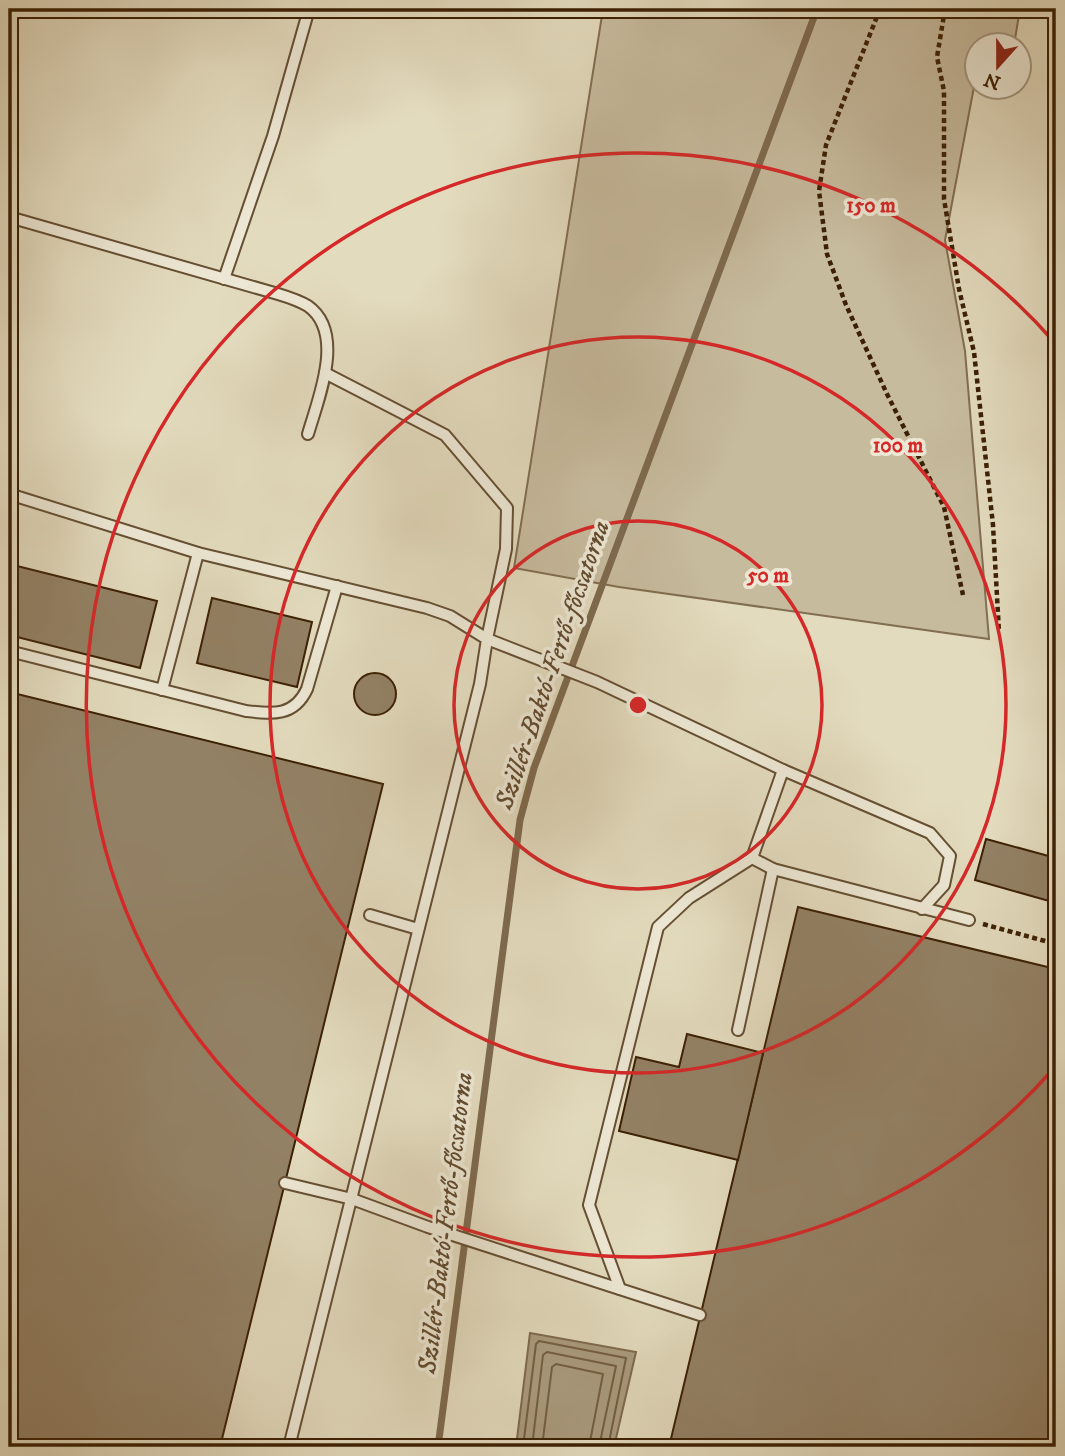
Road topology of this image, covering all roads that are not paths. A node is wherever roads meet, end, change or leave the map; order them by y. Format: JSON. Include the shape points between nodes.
{"nodes":[{"id":1,"x":309,"y":9,"type":"edge"},
{"id":2,"x":9,"y":217,"type":"edge"},
{"id":3,"x":224,"y":279,"type":"junction"},
{"id":4,"x":325,"y":373,"type":"junction"},
{"id":5,"x":308,"y":434,"type":"dead end"},
{"id":6,"x":9,"y":494,"type":"edge"},
{"id":7,"x":198,"y":553,"type":"junction"},
{"id":8,"x":337,"y":586,"type":"junction"},
{"id":9,"x":486,"y":639,"type":"junction"},
{"id":10,"x":9,"y":651,"type":"edge"},
{"id":11,"x":162,"y":690,"type":"junction"},
{"id":12,"x":783,"y":770,"type":"junction"},
{"id":13,"x":752,"y":859,"type":"junction"},
{"id":14,"x":773,"y":869,"type":"junction"},
{"id":15,"x":922,"y":909,"type":"junction"},
{"id":16,"x":370,"y":915,"type":"dead end"},
{"id":17,"x":969,"y":920,"type":"road end"},
{"id":18,"x":418,"y":929,"type":"junction"},
{"id":19,"x":738,"y":1030,"type":"dead end"},
{"id":20,"x":285,"y":1183,"type":"dead end"},
{"id":21,"x":352,"y":1199,"type":"junction"},
{"id":22,"x":620,"y":1289,"type":"junction"},
{"id":23,"x":700,"y":1315,"type":"dead end"},
{"id":24,"x":289,"y":1447,"type":"edge"}],
"edges":[{"from":1,"to":3,"type":"lane"},
{"from":2,"to":3,"type":"lane"},
{"from":3,"to":4,"type":"lane","via":[[295,299],[310,308],[326,337]]},
{"from":4,"to":5,"type":"lane"},
{"from":4,"to":9,"type":"lane","via":[[445,435],[507,508],[506,549]]},
{"from":6,"to":7,"type":"lane"},
{"from":7,"to":8,"type":"lane"},
{"from":7,"to":11,"type":"lane"},
{"from":8,"to":9,"type":"lane","via":[[450,616]]},
{"from":8,"to":11,"type":"lane","via":[[307,689],[292,708],[280,713],[246,711]]},
{"from":9,"to":12,"type":"lane","via":[[597,682]]},
{"from":9,"to":18,"type":"lane","via":[[480,684]]},
{"from":10,"to":11,"type":"lane"},
{"from":12,"to":13,"type":"lane"},
{"from":12,"to":15,"type":"lane","via":[[930,833],[950,856],[944,885]]},
{"from":13,"to":14,"type":"lane"},
{"from":13,"to":22,"type":"lane","via":[[689,898],[657,927],[589,1205]]},
{"from":14,"to":15,"type":"lane"},
{"from":14,"to":19,"type":"lane"},
{"from":15,"to":17,"type":"lane"},
{"from":16,"to":18,"type":"lane"},
{"from":18,"to":21,"type":"lane"},
{"from":20,"to":21,"type":"lane"},
{"from":21,"to":22,"type":"lane"},
{"from":21,"to":24,"type":"lane"},
{"from":22,"to":23,"type":"lane"}]}
